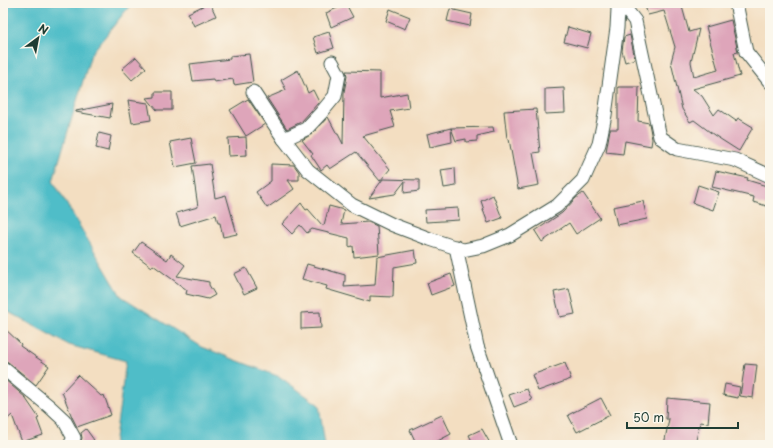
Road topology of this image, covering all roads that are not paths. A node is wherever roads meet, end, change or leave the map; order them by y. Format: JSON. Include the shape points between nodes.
{"nodes":[{"id":1,"x":617,"y":3,"type":"edge"},
{"id":2,"x":621,"y":3,"type":"edge"},
{"id":3,"x":736,"y":3,"type":"edge"},
{"id":4,"x":332,"y":62,"type":"dead end"},
{"id":5,"x":770,"y":82,"type":"edge"},
{"id":6,"x":253,"y":92,"type":"dead end"},
{"id":7,"x":284,"y":139,"type":"junction"},
{"id":8,"x":770,"y":176,"type":"edge"},
{"id":9,"x":456,"y":247,"type":"junction"},
{"id":10,"x":3,"y":368,"type":"edge"},
{"id":11,"x":70,"y":445,"type":"edge"},
{"id":12,"x":511,"y":445,"type":"edge"}],
"edges":[{"from":1,"to":9,"type":"street","via":[[617,28],[605,115],[599,144],[583,180],[557,206],[510,235],[483,246],[464,250]]},
{"from":2,"to":8,"type":"street","via":[[635,21],[660,137],[677,149],[735,160]]},
{"from":3,"to":5,"type":"street","via":[[746,52]]},
{"from":4,"to":7,"type":"street","via":[[339,75],[335,96],[306,129]]},
{"from":6,"to":7,"type":"street"},
{"from":7,"to":9,"type":"street","via":[[308,170],[352,205],[393,225]]},
{"from":9,"to":12,"type":"street","via":[[477,346]]},
{"from":10,"to":11,"type":"street","via":[[64,420],[74,438]]}]}
